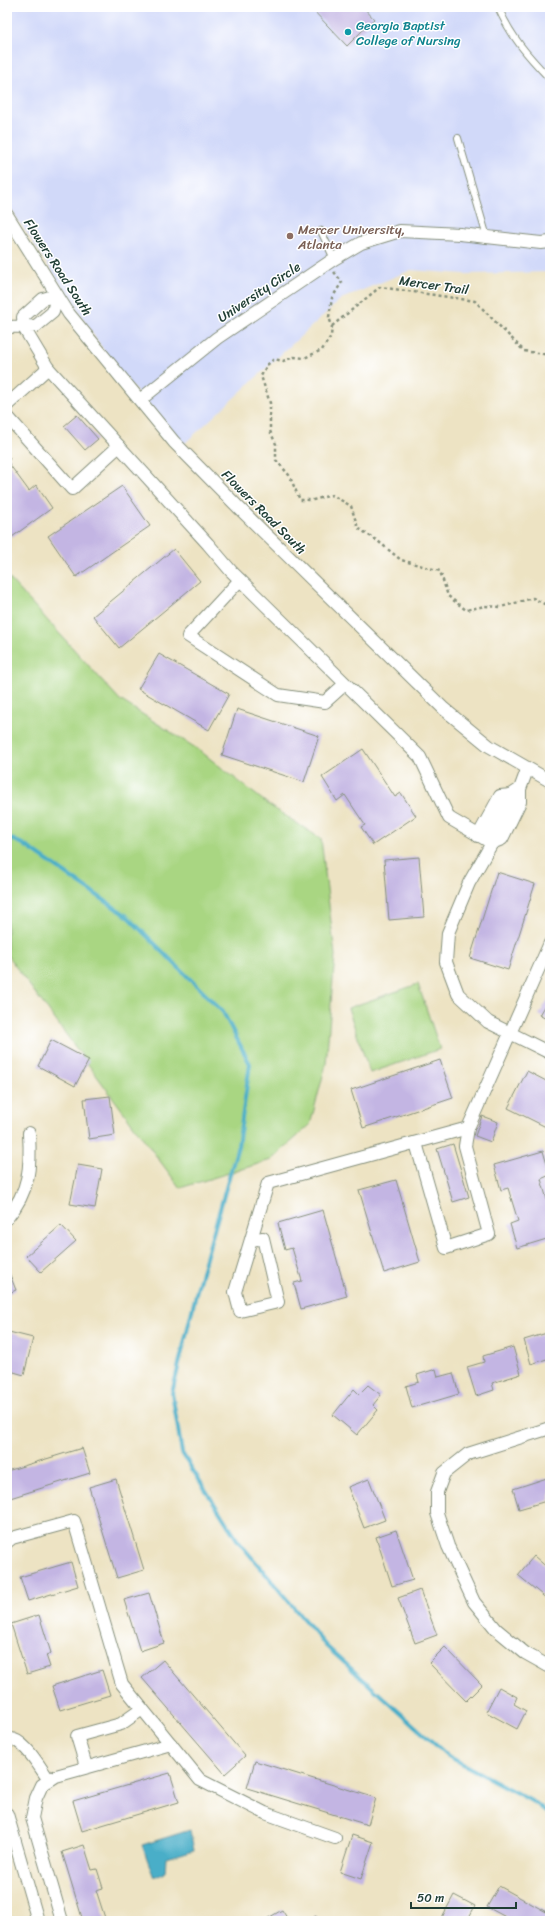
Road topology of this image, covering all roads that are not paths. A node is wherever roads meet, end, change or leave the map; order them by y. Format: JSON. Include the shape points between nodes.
{"nodes":[{"id":1,"x":498,"y":7,"type":"edge"},
{"id":2,"x":550,"y":79,"type":"edge"},
{"id":3,"x":458,"y":138,"type":"dead end"},
{"id":4,"x":7,"y":215,"type":"edge"},
{"id":5,"x":321,"y":231,"type":"dead end"},
{"id":6,"x":487,"y":237,"type":"junction"},
{"id":7,"x":550,"y":242,"type":"edge"},
{"id":8,"x":334,"y":259,"type":"junction"},
{"id":9,"x":57,"y":295,"type":"junction"},
{"id":10,"x":7,"y":327,"type":"edge"},
{"id":11,"x":24,"y":328,"type":"junction"},
{"id":12,"x":48,"y":368,"type":"junction"},
{"id":13,"x":140,"y":400,"type":"junction"},
{"id":14,"x":7,"y":404,"type":"edge"},
{"id":15,"x":7,"y":416,"type":"edge"},
{"id":16,"x":119,"y":446,"type":"junction"},
{"id":17,"x":240,"y":580,"type":"junction"},
{"id":18,"x":345,"y":684,"type":"junction"},
{"id":19,"x":527,"y":770,"type":"junction"},
{"id":20,"x":550,"y":781,"type":"edge"},
{"id":21,"x":516,"y":792,"type":"junction"},
{"id":22,"x":478,"y":836,"type":"junction"},
{"id":23,"x":492,"y":843,"type":"junction"},
{"id":24,"x":550,"y":944,"type":"edge"},
{"id":25,"x":510,"y":1033,"type":"junction"},
{"id":26,"x":550,"y":1053,"type":"edge"},
{"id":27,"x":468,"y":1128,"type":"junction"},
{"id":28,"x":29,"y":1133,"type":"dead end"},
{"id":29,"x":416,"y":1142,"type":"junction"},
{"id":30,"x":7,"y":1218,"type":"edge"},
{"id":31,"x":251,"y":1240,"type":"junction"},
{"id":32,"x":550,"y":1428,"type":"edge"},
{"id":33,"x":7,"y":1542,"type":"edge"},
{"id":34,"x":550,"y":1667,"type":"edge"},
{"id":35,"x":142,"y":1709,"type":"junction"},
{"id":36,"x":7,"y":1739,"type":"edge"},
{"id":37,"x":171,"y":1744,"type":"junction"},
{"id":38,"x":86,"y":1766,"type":"junction"},
{"id":39,"x":49,"y":1780,"type":"junction"},
{"id":40,"x":7,"y":1814,"type":"edge"},
{"id":41,"x":335,"y":1838,"type":"dead end"},
{"id":42,"x":38,"y":1921,"type":"edge"},
{"id":43,"x":62,"y":1921,"type":"edge"}],
"edges":[{"from":1,"to":2,"type":"lane","via":[[520,48]]},
{"from":3,"to":6,"type":"lane"},
{"from":4,"to":9,"type":"street","name":"Flowers Road South"},
{"from":5,"to":8,"type":"lane"},
{"from":6,"to":7,"type":"street","name":"University Circle"},
{"from":6,"to":8,"type":"street","name":"University Circle","via":[[400,231],[361,243]]},
{"from":8,"to":13,"type":"street","name":"University Circle","via":[[217,338]]},
{"from":9,"to":11,"type":"street","via":[[43,299],[23,317]]},
{"from":9,"to":13,"type":"street","name":"Flowers Road South","via":[[69,314]]},
{"from":10,"to":11,"type":"street"},
{"from":11,"to":12,"type":"street"},
{"from":12,"to":14,"type":"street"},
{"from":12,"to":16,"type":"street"},
{"from":13,"to":19,"type":"street","name":"Flowers Road South","via":[[174,442],[444,709],[488,746]]},
{"from":15,"to":16,"type":"street","via":[[72,489]]},
{"from":16,"to":17,"type":"street"},
{"from":17,"to":18,"type":"street"},
{"from":17,"to":18,"type":"street","via":[[188,636],[278,695],[325,702]]},
{"from":18,"to":22,"type":"street","via":[[420,757],[449,818]]},
{"from":19,"to":20,"type":"street","name":"Flowers Road South"},
{"from":19,"to":21,"type":"street"},
{"from":21,"to":22,"type":"street","via":[[500,796]]},
{"from":21,"to":23,"type":"street","via":[[492,834]]},
{"from":22,"to":23,"type":"street"},
{"from":23,"to":25,"type":"street","via":[[469,883],[448,933],[446,962],[458,994],[488,1022]]},
{"from":24,"to":25,"type":"street"},
{"from":25,"to":26,"type":"street"},
{"from":25,"to":27,"type":"street"},
{"from":27,"to":29,"type":"street"},
{"from":27,"to":29,"type":"street","via":[[465,1146],[489,1234],[446,1248]]},
{"from":28,"to":30,"type":"street","via":[[30,1171],[24,1192],[16,1208]]},
{"from":29,"to":31,"type":"street","via":[[268,1184]]},
{"from":31,"to":31,"type":"street","via":[[235,1292],[240,1311],[278,1302],[263,1238]]},
{"from":32,"to":34,"type":"street","via":[[468,1454],[444,1474],[437,1492],[437,1513],[448,1546],[474,1602],[496,1629],[525,1653]]},
{"from":33,"to":35,"type":"street","via":[[12,1538],[74,1521],[122,1684]]},
{"from":35,"to":37,"type":"street"},
{"from":35,"to":38,"type":"street","via":[[121,1724],[77,1736]]},
{"from":36,"to":39,"type":"street","via":[[21,1742]]},
{"from":37,"to":38,"type":"street"},
{"from":37,"to":41,"type":"street","via":[[200,1780],[265,1813]]},
{"from":38,"to":39,"type":"street"},
{"from":39,"to":43,"type":"street","via":[[42,1785],[36,1798],[32,1818]]},
{"from":40,"to":42,"type":"street"}]}
